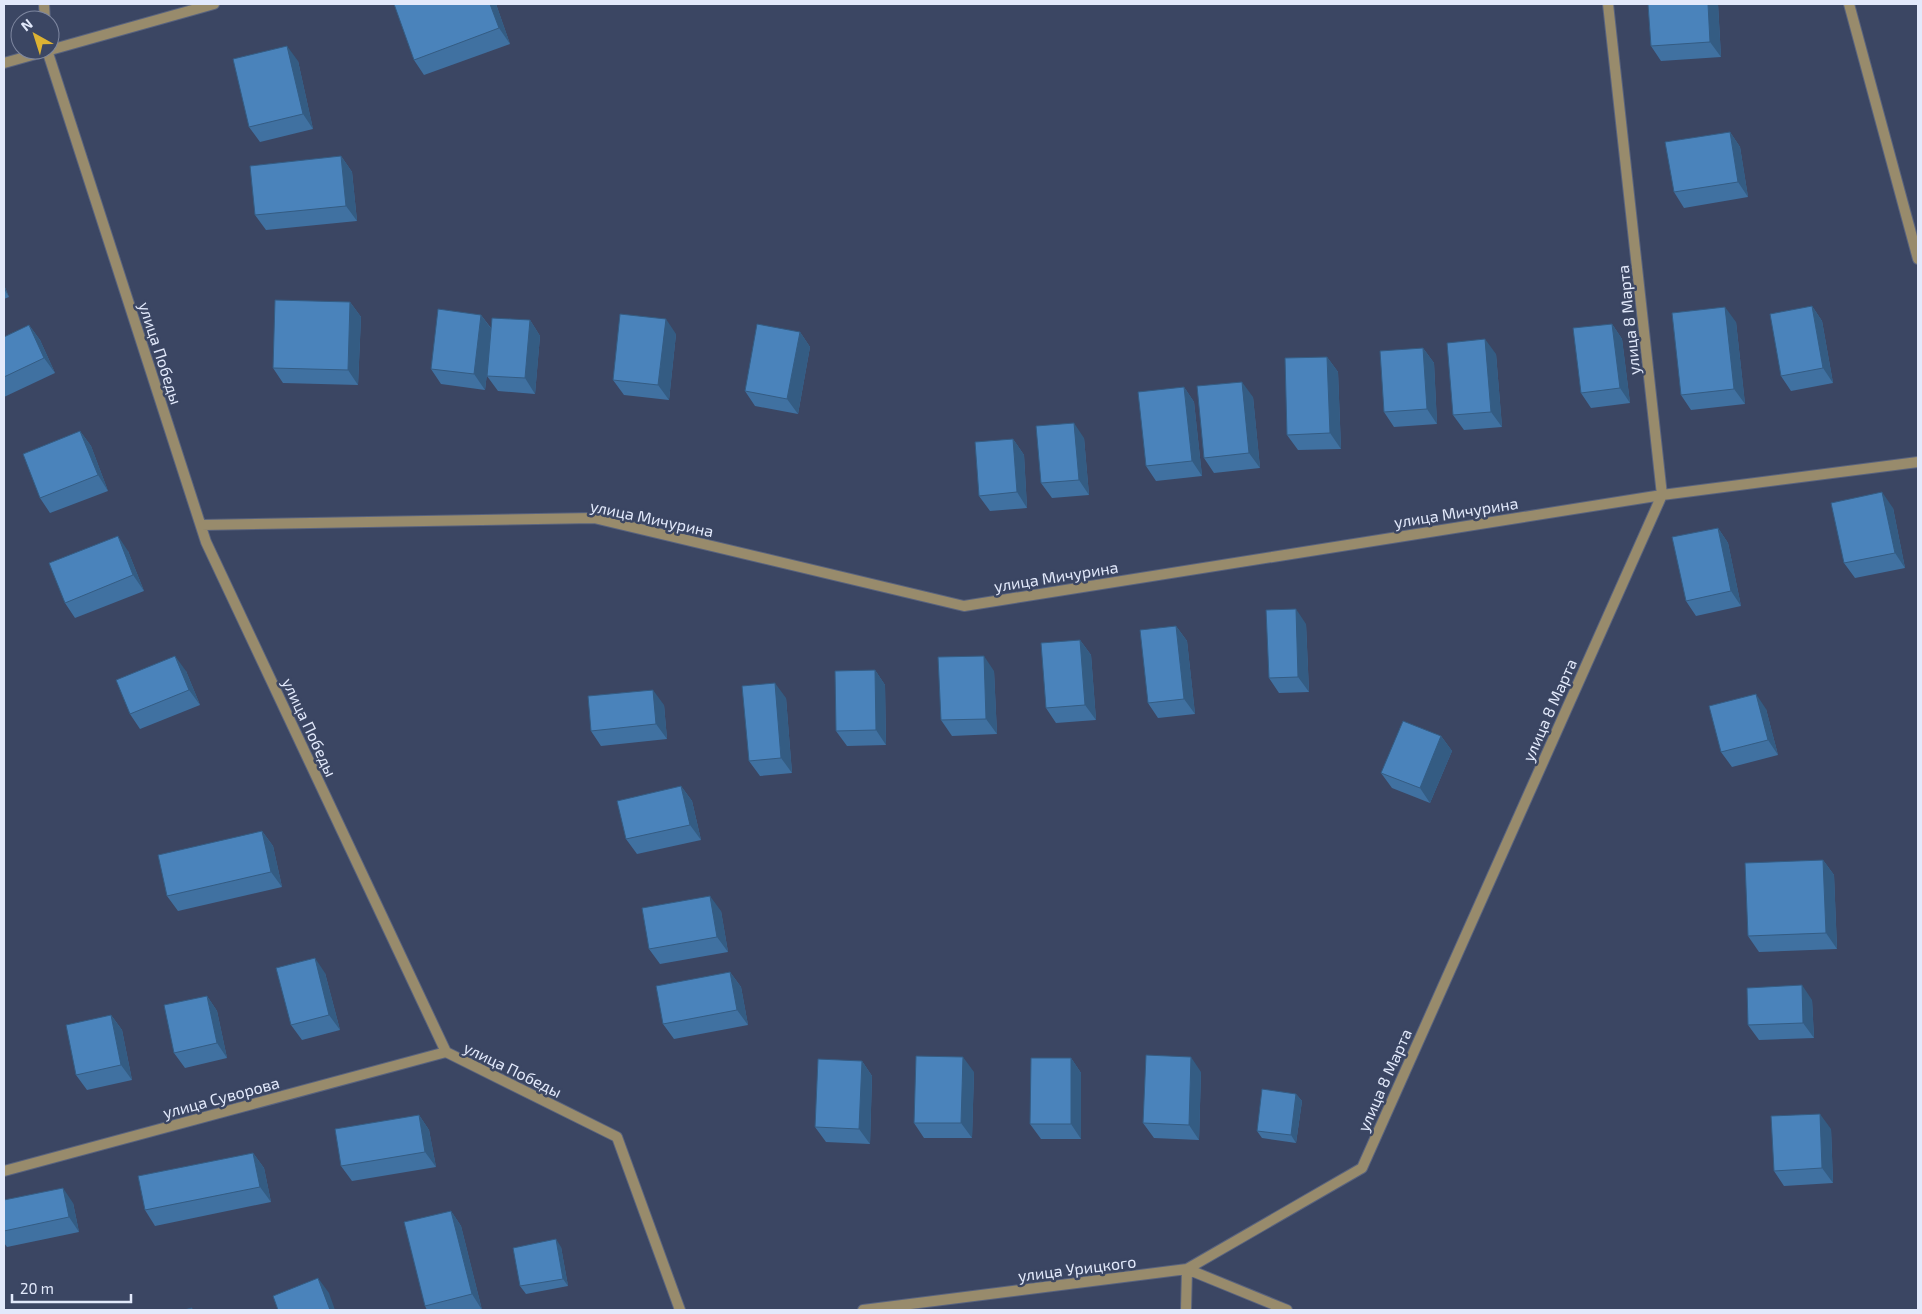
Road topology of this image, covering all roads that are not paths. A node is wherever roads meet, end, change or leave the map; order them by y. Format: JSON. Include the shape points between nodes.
{"nodes":[{"id":1,"x":214,"y":4,"type":"edge"},
{"id":2,"x":1608,"y":4,"type":"edge"},
{"id":3,"x":1849,"y":4,"type":"edge"},
{"id":4,"x":60,"y":47,"type":"edge"},
{"id":5,"x":51,"y":60,"type":"edge"},
{"id":6,"x":1918,"y":259,"type":"edge"},
{"id":7,"x":1918,"y":462,"type":"edge"},
{"id":8,"x":1662,"y":495,"type":"junction"},
{"id":9,"x":201,"y":525,"type":"junction"},
{"id":10,"x":446,"y":1052,"type":"junction"},
{"id":11,"x":4,"y":1172,"type":"edge"},
{"id":12,"x":1187,"y":1269,"type":"junction"},
{"id":13,"x":680,"y":1310,"type":"edge"},
{"id":14,"x":863,"y":1310,"type":"edge"},
{"id":15,"x":1186,"y":1310,"type":"edge"},
{"id":16,"x":1287,"y":1310,"type":"edge"}],
"edges":[{"from":1,"to":4,"type":"street"},
{"from":2,"to":8,"type":"street","name":"улица 8 Марта"},
{"from":3,"to":6,"type":"street"},
{"from":5,"to":9,"type":"street","name":"улица Победы"},
{"from":7,"to":8,"type":"street","name":"улица Мичурина"},
{"from":8,"to":9,"type":"street","name":"улица Мичурина","via":[[964,606],[594,518]]},
{"from":8,"to":12,"type":"street","name":"улица 8 Марта","via":[[1362,1168]]},
{"from":9,"to":10,"type":"street","name":"улица Победы","via":[[206,542]]},
{"from":10,"to":11,"type":"street","name":"улица Суворова"},
{"from":10,"to":13,"type":"street","name":"улица Победы","via":[[617,1137]]},
{"from":12,"to":14,"type":"street","name":"улица Урицкого"},
{"from":12,"to":15,"type":"street"},
{"from":12,"to":16,"type":"street","name":"улица Урицкого"}]}
